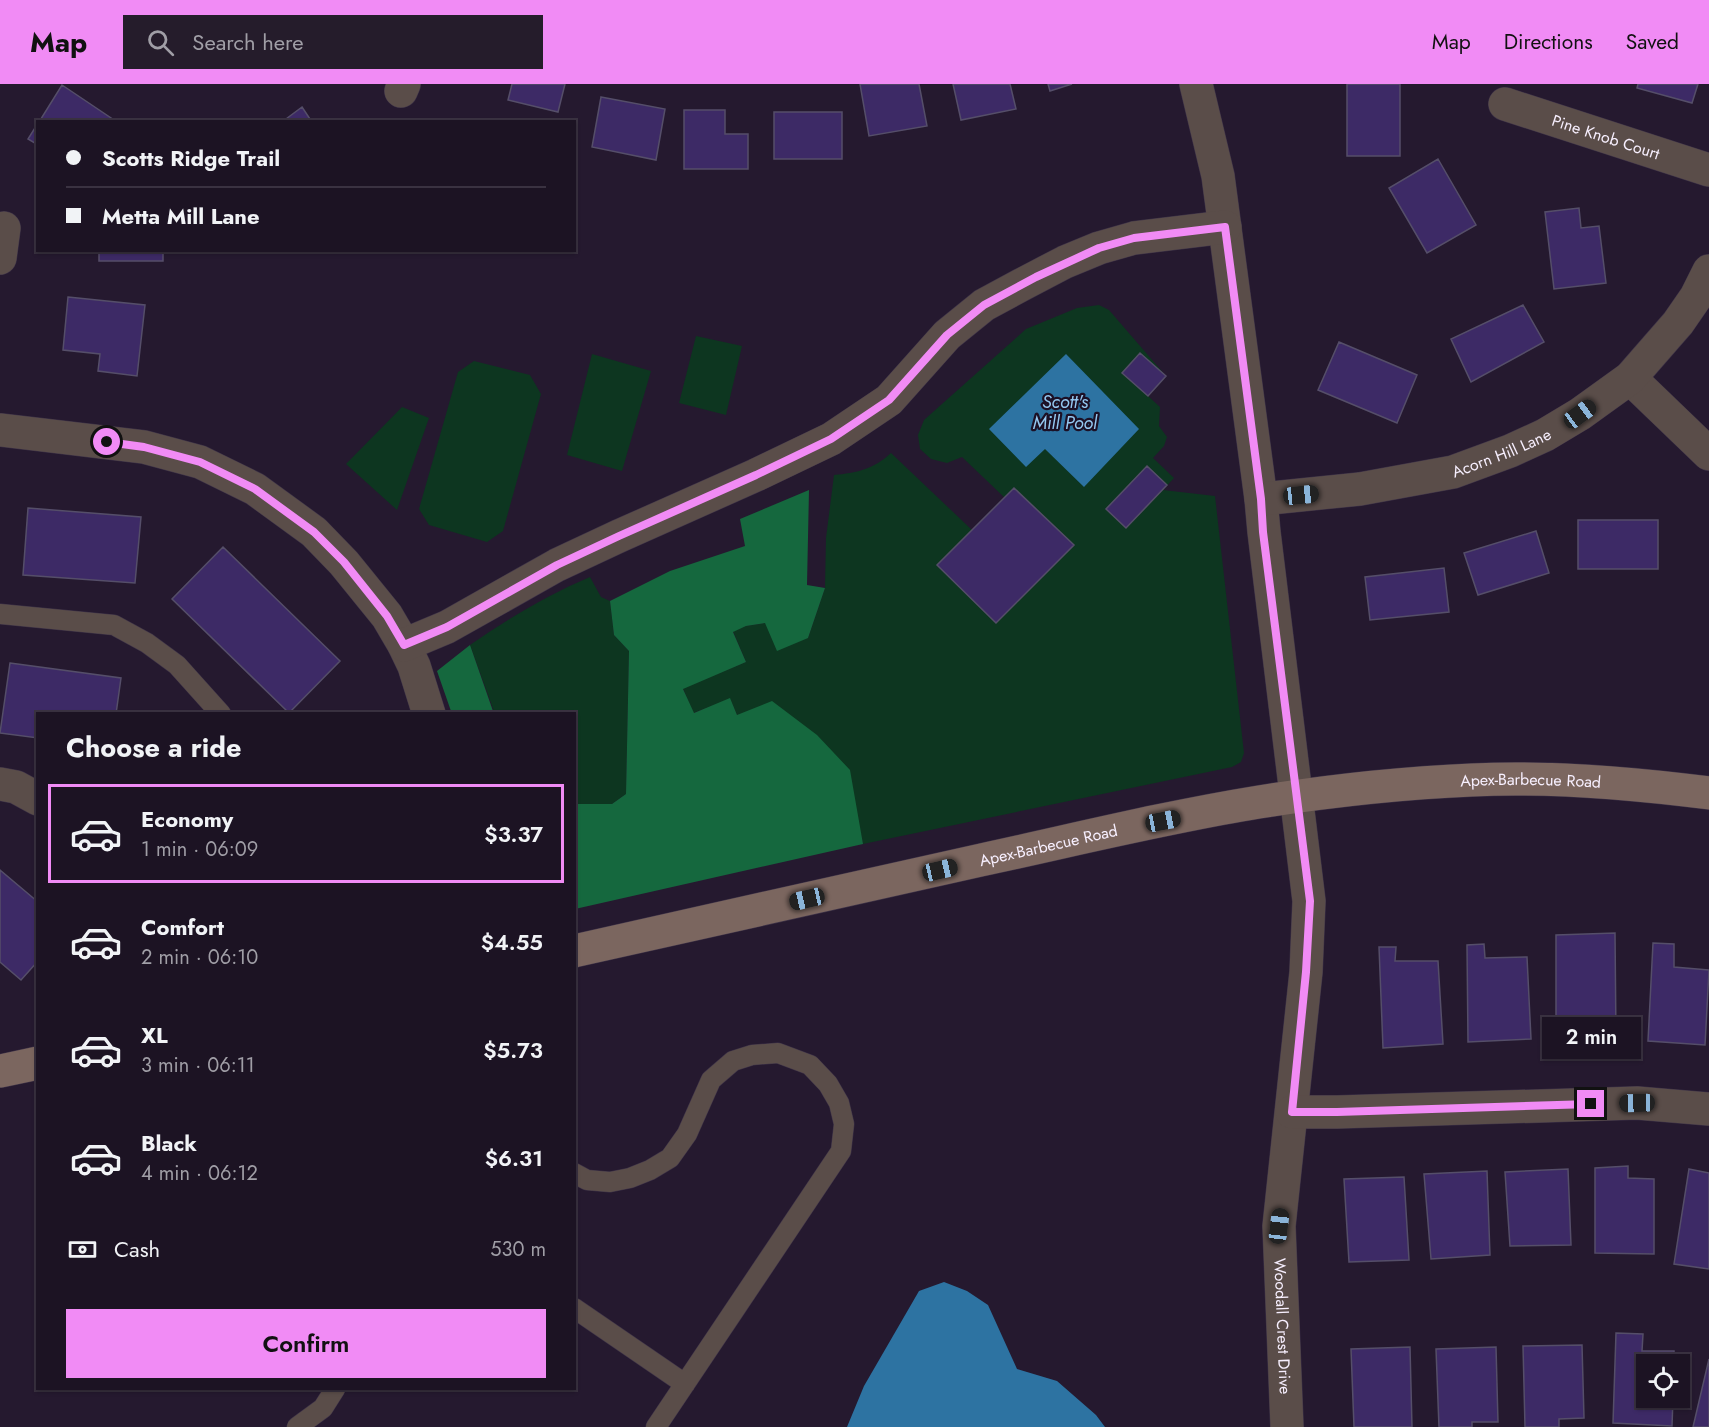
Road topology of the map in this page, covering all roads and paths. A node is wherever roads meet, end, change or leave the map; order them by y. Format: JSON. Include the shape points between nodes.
{"nodes":[{"id":1,"x":1196,"y":84,"type":"edge"},
{"id":2,"x":1505,"y":104,"type":"dead end"},
{"id":3,"x":1709,"y":170,"type":"edge"},
{"id":4,"x":1225,"y":227,"type":"junction"},
{"id":5,"x":1709,"y":271,"type":"edge"},
{"id":6,"x":1630,"y":378,"type":"junction"},
{"id":7,"x":0,"y":430,"type":"edge"},
{"id":8,"x":1709,"y":454,"type":"edge"},
{"id":9,"x":1261,"y":499,"type":"junction"},
{"id":10,"x":0,"y":614,"type":"edge"},
{"id":11,"x":404,"y":645,"type":"junction"},
{"id":12,"x":219,"y":712,"type":"edge"},
{"id":13,"x":428,"y":712,"type":"edge"},
{"id":14,"x":0,"y":784,"type":"edge"},
{"id":15,"x":1709,"y":793,"type":"edge"},
{"id":16,"x":1296,"y":797,"type":"junction"},
{"id":17,"x":36,"y":799,"type":"edge"},
{"id":18,"x":576,"y":951,"type":"edge"},
{"id":19,"x":36,"y":1063,"type":"edge"},
{"id":20,"x":0,"y":1071,"type":"edge"},
{"id":21,"x":1709,"y":1109,"type":"edge"},
{"id":22,"x":1292,"y":1112,"type":"junction"},
{"id":23,"x":576,"y":1174,"type":"edge"},
{"id":24,"x":576,"y":1309,"type":"edge"},
{"id":25,"x":685,"y":1384,"type":"junction"},
{"id":26,"x":334,"y":1390,"type":"edge"},
{"id":27,"x":297,"y":1427,"type":"edge"},
{"id":28,"x":656,"y":1427,"type":"edge"},
{"id":29,"x":1287,"y":1427,"type":"edge"}],
"edges":[{"from":1,"to":4,"type":"street","name":"Woodall Crest Drive","via":[[1218,176]]},
{"from":2,"to":3,"type":"street","name":"Pine Knob Court"},
{"from":4,"to":9,"type":"street","name":"Woodall Crest Drive"},
{"from":4,"to":11,"type":"street","via":[[1134,238],[1065,262],[984,305],[947,335],[889,400],[831,439],[557,565],[447,627]]},
{"from":5,"to":6,"type":"street","name":"Acorn Hill Lane","via":[[1678,323]]},
{"from":6,"to":8,"type":"street"},
{"from":6,"to":9,"type":"street","name":"Acorn Hill Lane","via":[[1545,435],[1453,472],[1360,489]]},
{"from":7,"to":11,"type":"street","via":[[144,447],[200,462],[255,489],[314,532],[344,562],[387,616]]},
{"from":9,"to":16,"type":"street","name":"Woodall Crest Drive"},
{"from":10,"to":12,"type":"lane","via":[[114,625],[177,665]]},
{"from":11,"to":13,"type":"street"},
{"from":14,"to":17,"type":"street","via":[[16,787]]},
{"from":15,"to":16,"type":"street","name":"Apex-Barbecue Road","via":[[1578,780],[1474,780]]},
{"from":16,"to":18,"type":"street","name":"Apex-Barbecue Road","via":[[1116,830]]},
{"from":16,"to":22,"type":"street","name":"Woodall Crest Drive","via":[[1310,920]]},
{"from":19,"to":20,"type":"street"},
{"from":21,"to":22,"type":"street","via":[[1637,1103]]},
{"from":22,"to":29,"type":"street","name":"Woodall Crest Drive","via":[[1279,1226]]},
{"from":23,"to":25,"type":"lane","via":[[587,1180],[610,1182],[630,1178],[670,1158],[687,1134],[711,1080],[733,1061],[752,1055],[778,1053],[810,1065],[839,1103],[844,1124],[841,1151]]},
{"from":24,"to":25,"type":"lane"},
{"from":25,"to":28,"type":"lane"},
{"from":26,"to":27,"type":"lane","via":[[323,1408]]}]}
